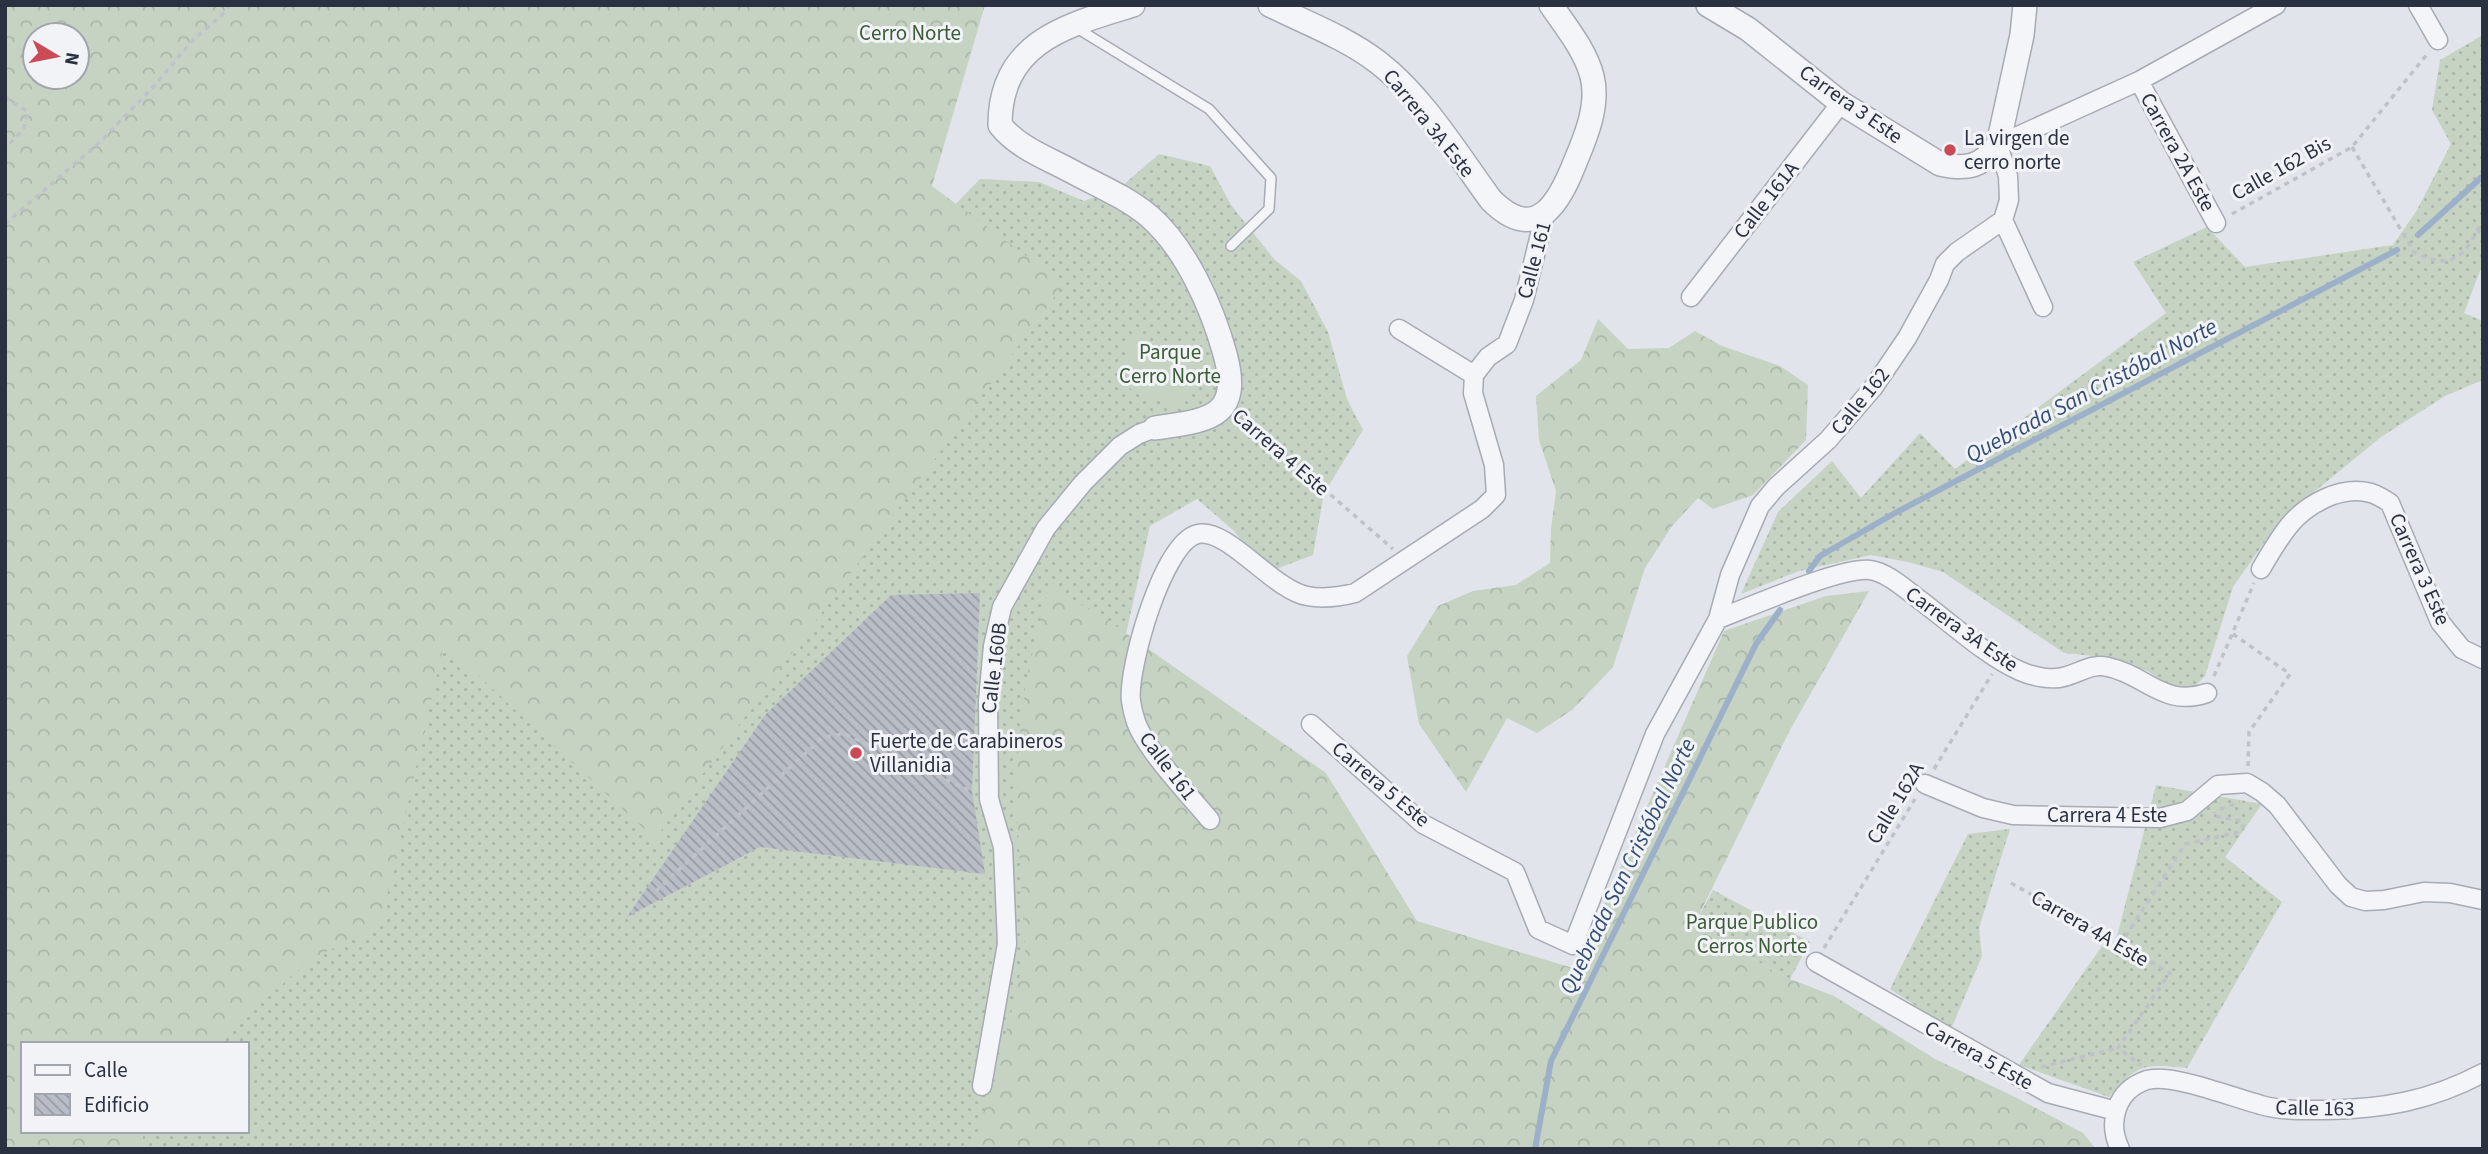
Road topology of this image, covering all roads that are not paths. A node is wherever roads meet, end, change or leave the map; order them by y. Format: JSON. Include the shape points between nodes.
{"nodes":[{"id":1,"x":1133,"y":5,"type":"edge"},
{"id":2,"x":1270,"y":5,"type":"edge"},
{"id":3,"x":1551,"y":5,"type":"edge"},
{"id":4,"x":1708,"y":5,"type":"edge"},
{"id":5,"x":2025,"y":5,"type":"edge"},
{"id":6,"x":2276,"y":5,"type":"edge"},
{"id":7,"x":2418,"y":5,"type":"edge"},
{"id":8,"x":1070,"y":24,"type":"junction"},
{"id":9,"x":2438,"y":40,"type":"road end"},
{"id":10,"x":2139,"y":81,"type":"junction"},
{"id":11,"x":1841,"y":103,"type":"junction"},
{"id":12,"x":1998,"y":145,"type":"junction"},
{"id":13,"x":1545,"y":214,"type":"junction"},
{"id":14,"x":2003,"y":220,"type":"junction"},
{"id":15,"x":2216,"y":223,"type":"road end"},
{"id":16,"x":1231,"y":246,"type":"dead end"},
{"id":17,"x":1691,"y":297,"type":"dead end"},
{"id":18,"x":2043,"y":307,"type":"dead end"},
{"id":19,"x":1399,"y":329,"type":"dead end"},
{"id":20,"x":1474,"y":375,"type":"junction"},
{"id":21,"x":1226,"y":403,"type":"joint"},
{"id":22,"x":1155,"y":428,"type":"joint"},
{"id":23,"x":2260,"y":569,"type":"road end"},
{"id":24,"x":1718,"y":619,"type":"junction"},
{"id":25,"x":2483,"y":659,"type":"edge"},
{"id":26,"x":2207,"y":693,"type":"road end"},
{"id":27,"x":1311,"y":724,"type":"dead end"},
{"id":28,"x":1925,"y":784,"type":"road end"},
{"id":29,"x":1210,"y":820,"type":"dead end"},
{"id":30,"x":2483,"y":900,"type":"edge"},
{"id":31,"x":1573,"y":945,"type":"joint"},
{"id":32,"x":1816,"y":962,"type":"road end"},
{"id":33,"x":2483,"y":1073,"type":"edge"},
{"id":34,"x":982,"y":1086,"type":"dead end"},
{"id":35,"x":2116,"y":1111,"type":"junction"},
{"id":36,"x":2120,"y":1149,"type":"edge"}],
"edges":[{"from":1,"to":8,"type":"street"},
{"from":2,"to":13,"type":"street","name":"Carrera 3A Este","via":[[1380,63],[1402,84],[1503,212],[1518,218]]},
{"from":3,"to":13,"type":"street","name":"Calle 161","via":[[1583,55],[1594,96],[1591,118],[1567,184]]},
{"from":4,"to":11,"type":"street","name":"Carrera 3 Este","via":[[1748,29]]},
{"from":5,"to":12,"type":"street"},
{"from":6,"to":10,"type":"street"},
{"from":7,"to":9,"type":"street"},
{"from":8,"to":16,"type":"lane","via":[[1209,109],[1271,178],[1269,209]]},
{"from":8,"to":21,"type":"street","name":"Carrera 4 Este","via":[[1046,37],[1009,80],[1000,125],[1017,142],[1127,201],[1161,228],[1180,252],[1220,335],[1230,377]]},
{"from":10,"to":12,"type":"street"},
{"from":10,"to":15,"type":"street","name":"Carrera 2A Este"},
{"from":11,"to":12,"type":"street","name":"Carrera 3 Este","via":[[1940,164],[1974,165],[1988,158]]},
{"from":11,"to":17,"type":"street","name":"Calle 161A"},
{"from":12,"to":14,"type":"street","via":[[2008,176],[2009,200]]},
{"from":13,"to":20,"type":"street","name":"Calle 161","via":[[1518,319],[1507,344],[1488,357]]},
{"from":14,"to":18,"type":"street"},
{"from":14,"to":24,"type":"street","name":"Calle 162","via":[[1945,264],[1907,338],[1873,388],[1760,506],[1730,575]]},
{"from":19,"to":20,"type":"street"},
{"from":20,"to":29,"type":"street","name":"Calle 161","via":[[1472,393],[1494,465],[1496,495],[1482,509],[1354,593],[1331,598],[1285,588],[1220,537],[1199,533],[1177,550],[1148,614],[1135,660],[1131,700],[1137,724],[1155,752]]},
{"from":21,"to":22,"type":"street","name":"Calle 160B","via":[[1204,420]]},
{"from":22,"to":34,"type":"street","name":"Calle 160B","via":[[1120,446],[1083,483],[1046,528],[1002,607],[988,701],[989,799],[1003,847],[1007,944]]},
{"from":23,"to":25,"type":"street","name":"Carrera 3 Este","via":[[2288,526],[2311,505],[2337,494],[2372,493],[2390,503],[2440,622],[2462,649]]},
{"from":24,"to":26,"type":"street","name":"Carrera 3A Este","via":[[1832,577],[1871,570],[1896,582],[2001,660],[2038,678],[2064,678],[2088,667],[2106,666],[2165,695]]},
{"from":24,"to":31,"type":"street","name":"Calle 162","via":[[1655,734]]},
{"from":27,"to":31,"type":"street","name":"Carrera 5 Este","via":[[1423,824],[1515,872],[1538,929]]},
{"from":28,"to":30,"type":"street","name":"Carrera 4 Este","via":[[2013,815],[2160,818],[2187,811],[2218,785],[2247,783],[2277,805],[2351,897],[2384,900],[2424,892]]},
{"from":32,"to":35,"type":"street","name":"Carrera 5 Este","via":[[2048,1093]]},
{"from":33,"to":35,"type":"street","name":"Calle 163","via":[[2415,1101],[2358,1110],[2292,1110],[2161,1079],[2148,1080],[2122,1098]]},
{"from":35,"to":36,"type":"street","via":[[2112,1126]]}]}
